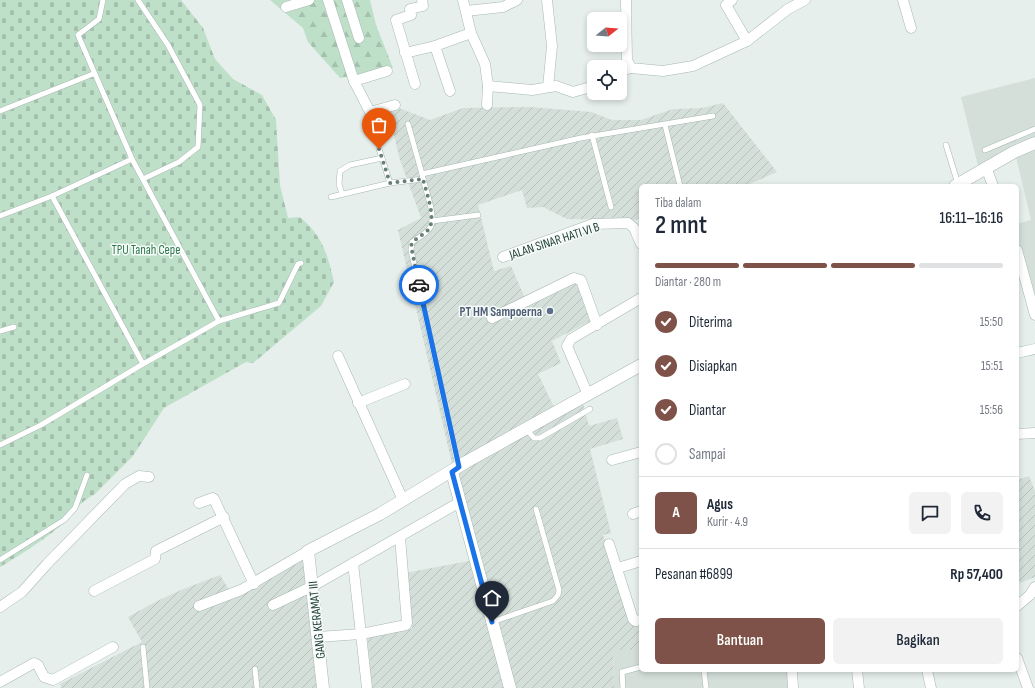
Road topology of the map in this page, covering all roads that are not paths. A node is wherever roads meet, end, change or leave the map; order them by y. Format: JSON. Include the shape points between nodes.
{"nodes":[{"id":1,"x":103,"y":0,"type":"edge"},
{"id":2,"x":138,"y":0,"type":"edge"},
{"id":3,"x":309,"y":0,"type":"edge"},
{"id":4,"x":328,"y":0,"type":"edge"},
{"id":5,"x":347,"y":0,"type":"edge"},
{"id":6,"x":422,"y":0,"type":"edge"},
{"id":7,"x":463,"y":0,"type":"edge"},
{"id":8,"x":517,"y":0,"type":"edge"},
{"id":9,"x":547,"y":0,"type":"edge"},
{"id":10,"x":626,"y":0,"type":"edge"},
{"id":11,"x":732,"y":0,"type":"edge"},
{"id":12,"x":805,"y":0,"type":"edge"},
{"id":13,"x":903,"y":0,"type":"edge"},
{"id":14,"x":286,"y":7,"type":"dead end"},
{"id":15,"x":466,"y":11,"type":"junction"},
{"id":16,"x":911,"y":28,"type":"dead end"},
{"id":17,"x":471,"y":33,"type":"junction"},
{"id":18,"x":359,"y":38,"type":"dead end"},
{"id":19,"x":747,"y":41,"type":"junction"},
{"id":20,"x":435,"y":46,"type":"junction"},
{"id":21,"x":405,"y":53,"type":"junction"},
{"id":22,"x":631,"y":68,"type":"junction"},
{"id":23,"x":627,"y":69,"type":"edge"},
{"id":24,"x":386,"y":71,"type":"dead end"},
{"id":25,"x":93,"y":74,"type":"junction"},
{"id":26,"x":354,"y":81,"type":"junction"},
{"id":27,"x":415,"y":84,"type":"dead end"},
{"id":28,"x":488,"y":86,"type":"junction"},
{"id":29,"x":548,"y":87,"type":"junction"},
{"id":30,"x":587,"y":88,"type":"edge"},
{"id":31,"x":450,"y":91,"type":"dead end"},
{"id":32,"x":395,"y":105,"type":"dead end"},
{"id":33,"x":487,"y":105,"type":"dead end"},
{"id":34,"x":0,"y":111,"type":"edge"},
{"id":35,"x":713,"y":116,"type":"dead end"},
{"id":36,"x":408,"y":124,"type":"dead end"},
{"id":37,"x":665,"y":125,"type":"junction"},
{"id":38,"x":1035,"y":129,"type":"edge"},
{"id":39,"x":592,"y":136,"type":"junction"},
{"id":40,"x":1035,"y":143,"type":"edge"},
{"id":41,"x":946,"y":145,"type":"dead end"},
{"id":42,"x":379,"y":149,"type":"dead end"},
{"id":43,"x":985,"y":150,"type":"dead end"},
{"id":44,"x":382,"y":158,"type":"junction"},
{"id":45,"x":132,"y":159,"type":"junction"},
{"id":46,"x":986,"y":167,"type":"junction"},
{"id":47,"x":422,"y":177,"type":"junction"},
{"id":48,"x":143,"y":179,"type":"junction"},
{"id":49,"x":390,"y":183,"type":"junction"},
{"id":50,"x":680,"y":184,"type":"edge"},
{"id":51,"x":956,"y":184,"type":"edge"},
{"id":52,"x":958,"y":184,"type":"edge"},
{"id":53,"x":992,"y":184,"type":"edge"},
{"id":54,"x":342,"y":194,"type":"junction"},
{"id":55,"x":52,"y":196,"type":"junction"},
{"id":56,"x":331,"y":197,"type":"dead end"},
{"id":57,"x":611,"y":207,"type":"dead end"},
{"id":58,"x":478,"y":215,"type":"dead end"},
{"id":59,"x":0,"y":216,"type":"edge"},
{"id":60,"x":432,"y":221,"type":"junction"},
{"id":61,"x":639,"y":239,"type":"edge"},
{"id":62,"x":503,"y":257,"type":"dead end"},
{"id":63,"x":1019,"y":257,"type":"edge"},
{"id":64,"x":301,"y":262,"type":"dead end"},
{"id":65,"x":639,"y":299,"type":"edge"},
{"id":66,"x":1035,"y":315,"type":"edge"},
{"id":67,"x":492,"y":318,"type":"dead end"},
{"id":68,"x":219,"y":321,"type":"junction"},
{"id":69,"x":597,"y":324,"type":"junction"},
{"id":70,"x":14,"y":327,"type":"dead end"},
{"id":71,"x":0,"y":331,"type":"edge"},
{"id":72,"x":1035,"y":349,"type":"edge"},
{"id":73,"x":1019,"y":353,"type":"edge"},
{"id":74,"x":338,"y":356,"type":"dead end"},
{"id":75,"x":143,"y":364,"type":"junction"},
{"id":76,"x":639,"y":366,"type":"edge"},
{"id":77,"x":405,"y":384,"type":"dead end"},
{"id":78,"x":588,"y":395,"type":"junction"},
{"id":79,"x":358,"y":403,"type":"junction"},
{"id":80,"x":590,"y":409,"type":"dead end"},
{"id":81,"x":526,"y":429,"type":"junction"},
{"id":82,"x":1035,"y":433,"type":"edge"},
{"id":83,"x":1019,"y":434,"type":"edge"},
{"id":84,"x":0,"y":445,"type":"edge"},
{"id":85,"x":639,"y":453,"type":"edge"},
{"id":86,"x":612,"y":460,"type":"dead end"},
{"id":87,"x":455,"y":469,"type":"junction"},
{"id":88,"x":87,"y":474,"type":"dead end"},
{"id":89,"x":149,"y":477,"type":"dead end"},
{"id":90,"x":403,"y":500,"type":"junction"},
{"id":91,"x":460,"y":502,"type":"junction"},
{"id":92,"x":199,"y":503,"type":"dead end"},
{"id":93,"x":536,"y":509,"type":"dead end"},
{"id":94,"x":224,"y":517,"type":"junction"},
{"id":95,"x":400,"y":537,"type":"junction"},
{"id":96,"x":609,"y":544,"type":"dead end"},
{"id":97,"x":308,"y":551,"type":"junction"},
{"id":98,"x":0,"y":560,"type":"edge"},
{"id":99,"x":639,"y":562,"type":"edge"},
{"id":100,"x":353,"y":564,"type":"junction"},
{"id":101,"x":618,"y":568,"type":"junction"},
{"id":102,"x":254,"y":584,"type":"junction"},
{"id":103,"x":313,"y":586,"type":"junction"},
{"id":104,"x":94,"y":591,"type":"dead end"},
{"id":105,"x":1033,"y":595,"type":"edge"},
{"id":106,"x":273,"y":605,"type":"dead end"},
{"id":107,"x":1019,"y":605,"type":"edge"},
{"id":108,"x":199,"y":606,"type":"dead end"},
{"id":109,"x":0,"y":607,"type":"edge"},
{"id":110,"x":638,"y":620,"type":"edge"},
{"id":111,"x":492,"y":622,"type":"junction"},
{"id":112,"x":361,"y":634,"type":"junction"},
{"id":113,"x":318,"y":637,"type":"junction"},
{"id":114,"x":112,"y":647,"type":"dead end"},
{"id":115,"x":142,"y":647,"type":"dead end"},
{"id":116,"x":1019,"y":663,"type":"edge"},
{"id":117,"x":639,"y":668,"type":"edge"},
{"id":118,"x":255,"y":669,"type":"dead end"},
{"id":119,"x":704,"y":672,"type":"edge"},
{"id":120,"x":792,"y":672,"type":"edge"},
{"id":121,"x":857,"y":672,"type":"edge"},
{"id":122,"x":927,"y":672,"type":"edge"},
{"id":123,"x":0,"y":682,"type":"edge"},
{"id":124,"x":147,"y":688,"type":"edge"},
{"id":125,"x":257,"y":688,"type":"edge"},
{"id":126,"x":323,"y":688,"type":"edge"},
{"id":127,"x":367,"y":688,"type":"edge"},
{"id":128,"x":510,"y":688,"type":"edge"},
{"id":129,"x":623,"y":688,"type":"edge"},
{"id":130,"x":706,"y":688,"type":"edge"},
{"id":131,"x":793,"y":688,"type":"edge"},
{"id":132,"x":859,"y":688,"type":"edge"},
{"id":133,"x":931,"y":688,"type":"edge"},
{"id":134,"x":1028,"y":688,"type":"edge"}],
"edges":[{"from":1,"to":25,"type":"lane","via":[[99,19],[78,35]]},
{"from":2,"to":48,"type":"lane","via":[[168,45],[200,105],[198,147],[179,162]]},
{"from":3,"to":14,"type":"street"},
{"from":4,"to":26,"type":"street"},
{"from":5,"to":18,"type":"street"},
{"from":6,"to":21,"type":"street","via":[[423,6],[410,9],[411,16],[396,20]]},
{"from":7,"to":15,"type":"street"},
{"from":8,"to":15,"type":"street","via":[[503,7]]},
{"from":9,"to":29,"type":"street","via":[[552,46]]},
{"from":10,"to":22,"type":"street","via":[[627,60]]},
{"from":11,"to":19,"type":"street","via":[[726,5]]},
{"from":12,"to":19,"type":"street","via":[[788,9]]},
{"from":13,"to":16,"type":"street"},
{"from":15,"to":17,"type":"street"},
{"from":17,"to":20,"type":"street"},
{"from":17,"to":28,"type":"street","via":[[485,64]]},
{"from":19,"to":22,"type":"street","via":[[693,66],[663,71]]},
{"from":20,"to":21,"type":"street"},
{"from":20,"to":31,"type":"street"},
{"from":21,"to":27,"type":"street"},
{"from":22,"to":23,"type":"street"},
{"from":24,"to":26,"type":"street"},
{"from":25,"to":34,"type":"lane"},
{"from":25,"to":45,"type":"lane"},
{"from":26,"to":32,"type":"street","via":[[370,112]]},
{"from":28,"to":29,"type":"street","via":[[532,90]]},
{"from":28,"to":33,"type":"street"},
{"from":29,"to":30,"type":"street","via":[[556,86],[573,92]]},
{"from":35,"to":37,"type":"lane"},
{"from":36,"to":47,"type":"lane"},
{"from":37,"to":39,"type":"lane"},
{"from":37,"to":50,"type":"lane"},
{"from":38,"to":43,"type":"lane"},
{"from":39,"to":47,"type":"lane"},
{"from":39,"to":57,"type":"lane"},
{"from":40,"to":46,"type":"street"},
{"from":41,"to":51,"type":"lane"},
{"from":42,"to":44,"type":"lane"},
{"from":44,"to":49,"type":"lane"},
{"from":44,"to":54,"type":"lane","via":[[350,165],[340,171],[339,184]]},
{"from":45,"to":48,"type":"lane"},
{"from":45,"to":55,"type":"lane"},
{"from":46,"to":52,"type":"street"},
{"from":46,"to":53,"type":"street"},
{"from":47,"to":49,"type":"lane"},
{"from":47,"to":60,"type":"lane"},
{"from":48,"to":68,"type":"lane"},
{"from":49,"to":54,"type":"lane"},
{"from":54,"to":56,"type":"lane"},
{"from":55,"to":59,"type":"lane"},
{"from":55,"to":75,"type":"lane"},
{"from":58,"to":60,"type":"lane"},
{"from":60,"to":87,"type":"lane","via":[[428,231],[412,242],[411,246]]},
{"from":61,"to":62,"type":"street","name":"JALAN SINAR HATI VI B","via":[[634,228],[628,223],[593,224]]},
{"from":63,"to":66,"type":"street"},
{"from":64,"to":68,"type":"lane","via":[[279,303]]},
{"from":65,"to":69,"type":"street"},
{"from":67,"to":69,"type":"street","via":[[574,278],[581,280]]},
{"from":68,"to":75,"type":"lane"},
{"from":69,"to":78,"type":"street","via":[[571,339],[567,346]]},
{"from":70,"to":71,"type":"lane"},
{"from":72,"to":73,"type":"street"},
{"from":74,"to":79,"type":"street"},
{"from":75,"to":84,"type":"lane"},
{"from":76,"to":78,"type":"street"},
{"from":77,"to":79,"type":"street"},
{"from":78,"to":81,"type":"street"},
{"from":79,"to":90,"type":"street"},
{"from":80,"to":81,"type":"lane","via":[[540,438],[534,438]]},
{"from":81,"to":87,"type":"street"},
{"from":82,"to":83,"type":"street"},
{"from":85,"to":86,"type":"street"},
{"from":87,"to":90,"type":"street"},
{"from":87,"to":91,"type":"street","via":[[455,484]]},
{"from":88,"to":98,"type":"lane","via":[[75,508],[64,520]]},
{"from":89,"to":109,"type":"street","via":[[139,476],[125,484],[22,592]]},
{"from":90,"to":97,"type":"street"},
{"from":91,"to":95,"type":"street"},
{"from":91,"to":111,"type":"street"},
{"from":92,"to":94,"type":"street","via":[[214,498]]},
{"from":93,"to":111,"type":"lane","via":[[559,590],[558,595],[553,601]]},
{"from":94,"to":102,"type":"street"},
{"from":94,"to":104,"type":"street","via":[[156,551],[155,558]]},
{"from":95,"to":100,"type":"street"},
{"from":95,"to":112,"type":"street","via":[[407,623],[402,627]]},
{"from":96,"to":101,"type":"street"},
{"from":97,"to":102,"type":"street"},
{"from":97,"to":103,"type":"street","name":"GANG KERAMAT III"},
{"from":99,"to":101,"type":"street"},
{"from":100,"to":103,"type":"street"},
{"from":100,"to":112,"type":"street"},
{"from":101,"to":110,"type":"street"},
{"from":102,"to":108,"type":"street"},
{"from":103,"to":106,"type":"street"},
{"from":103,"to":113,"type":"street","name":"GANG KERAMAT III"},
{"from":105,"to":107,"type":"street"},
{"from":111,"to":128,"type":"street"},
{"from":112,"to":113,"type":"street"},
{"from":112,"to":127,"type":"street"},
{"from":113,"to":126,"type":"street","name":"GANG KERAMAT III"},
{"from":114,"to":123,"type":"street","via":[[53,680],[44,677],[38,665],[34,663]]},
{"from":115,"to":124,"type":"lane"},
{"from":116,"to":134,"type":"street"},
{"from":117,"to":129,"type":"lane","via":[[622,672]]},
{"from":118,"to":125,"type":"lane"},
{"from":119,"to":130,"type":"lane"},
{"from":120,"to":131,"type":"street"},
{"from":121,"to":132,"type":"street"},
{"from":122,"to":133,"type":"street"}]}
